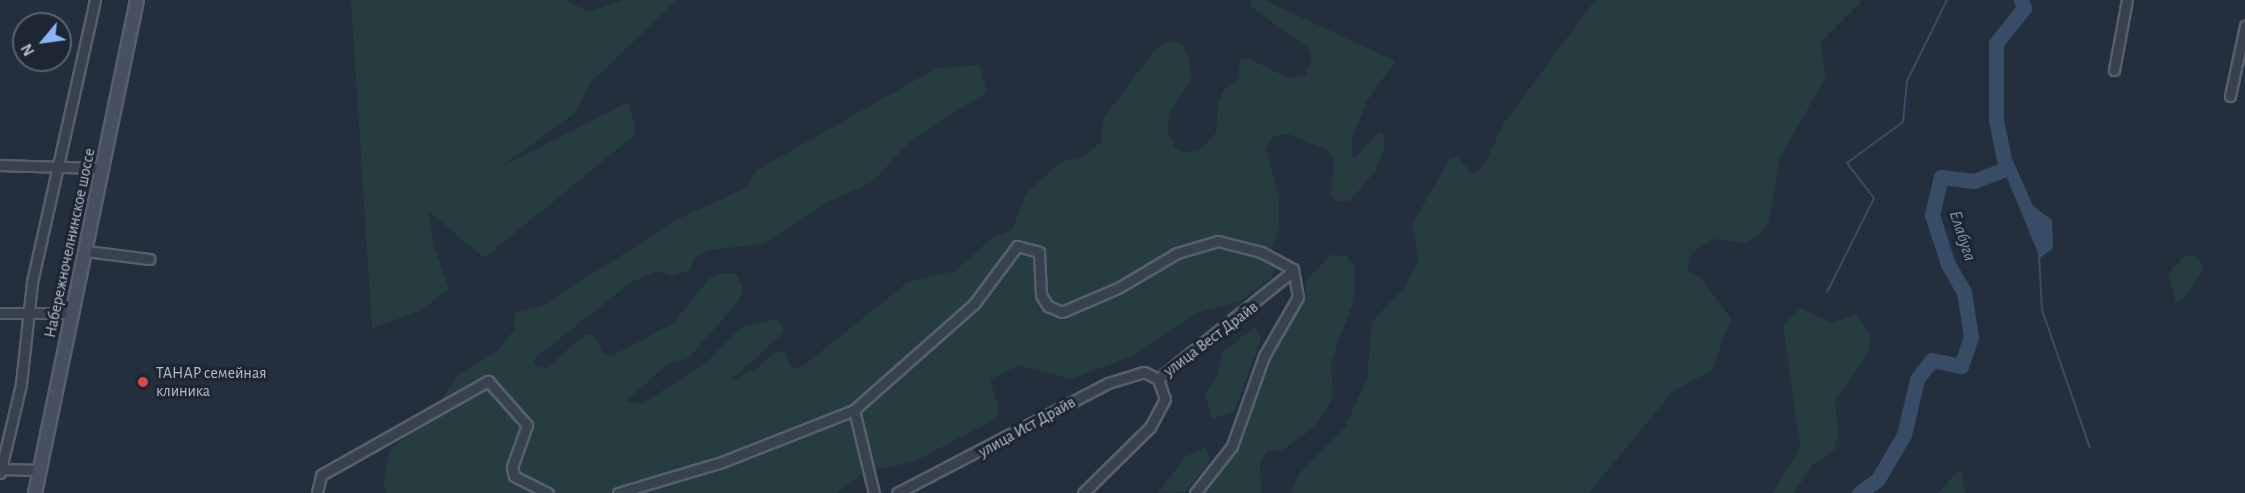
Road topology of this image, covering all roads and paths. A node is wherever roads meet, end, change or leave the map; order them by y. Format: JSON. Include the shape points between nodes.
{"nodes":[{"id":1,"x":95,"y":0,"type":"edge"},
{"id":2,"x":138,"y":0,"type":"edge"},
{"id":3,"x":2127,"y":0,"type":"edge"},
{"id":4,"x":2245,"y":26,"type":"edge"},
{"id":5,"x":2114,"y":70,"type":"dead end"},
{"id":6,"x":2230,"y":96,"type":"dead end"},
{"id":7,"x":0,"y":165,"type":"edge"},
{"id":8,"x":59,"y":167,"type":"junction"},
{"id":9,"x":103,"y":168,"type":"junction"},
{"id":10,"x":86,"y":251,"type":"junction"},
{"id":11,"x":149,"y":260,"type":"dead end"},
{"id":12,"x":1293,"y":271,"type":"junction"},
{"id":13,"x":0,"y":313,"type":"edge"},
{"id":14,"x":28,"y":313,"type":"junction"},
{"id":15,"x":73,"y":313,"type":"junction"},
{"id":16,"x":1158,"y":379,"type":"junction"},
{"id":17,"x":854,"y":410,"type":"junction"},
{"id":18,"x":0,"y":469,"type":"edge"},
{"id":19,"x":40,"y":470,"type":"junction"},
{"id":20,"x":0,"y":474,"type":"edge"},
{"id":21,"x":35,"y":493,"type":"edge"},
{"id":22,"x":317,"y":493,"type":"edge"},
{"id":23,"x":548,"y":493,"type":"edge"},
{"id":24,"x":618,"y":493,"type":"edge"},
{"id":25,"x":874,"y":493,"type":"edge"},
{"id":26,"x":897,"y":493,"type":"edge"},
{"id":27,"x":1083,"y":493,"type":"edge"},
{"id":28,"x":1195,"y":493,"type":"edge"}],
"edges":[{"from":1,"to":8,"type":"street"},
{"from":2,"to":9,"type":"main road","name":"Набережночелнинское шоссе"},
{"from":3,"to":5,"type":"street"},
{"from":4,"to":6,"type":"street"},
{"from":7,"to":8,"type":"street"},
{"from":8,"to":9,"type":"street"},
{"from":8,"to":14,"type":"street"},
{"from":9,"to":10,"type":"main road","name":"Набережночелнинское шоссе"},
{"from":10,"to":11,"type":"street"},
{"from":10,"to":15,"type":"main road","name":"Набережночелнинское шоссе"},
{"from":12,"to":16,"type":"street","name":"улица Вест Драйв"},
{"from":12,"to":17,"type":"street","via":[[1261,252],[1218,241],[1177,253],[1118,288],[1062,312],[1048,306],[1041,296],[1039,252],[1017,246],[974,304]]},
{"from":12,"to":28,"type":"street","via":[[1295,308],[1264,356],[1229,452]]},
{"from":13,"to":14,"type":"street"},
{"from":14,"to":15,"type":"street"},
{"from":14,"to":18,"type":"street","via":[[21,384]]},
{"from":15,"to":19,"type":"main road","name":"Набережночелнинское шоссе"},
{"from":16,"to":26,"type":"street","name":"улица Ист Драйв","via":[[1144,372],[1108,383]]},
{"from":16,"to":27,"type":"street","name":"улица Вест Драйв","via":[[1165,399],[1150,427]]},
{"from":17,"to":24,"type":"street","via":[[722,462]]},
{"from":17,"to":25,"type":"street"},
{"from":18,"to":19,"type":"street"},
{"from":18,"to":20,"type":"street"},
{"from":19,"to":21,"type":"main road","name":"Набережночелнинское шоссе"},
{"from":22,"to":23,"type":"street","via":[[321,475],[488,381],[527,425],[512,467],[514,476]]}]}
